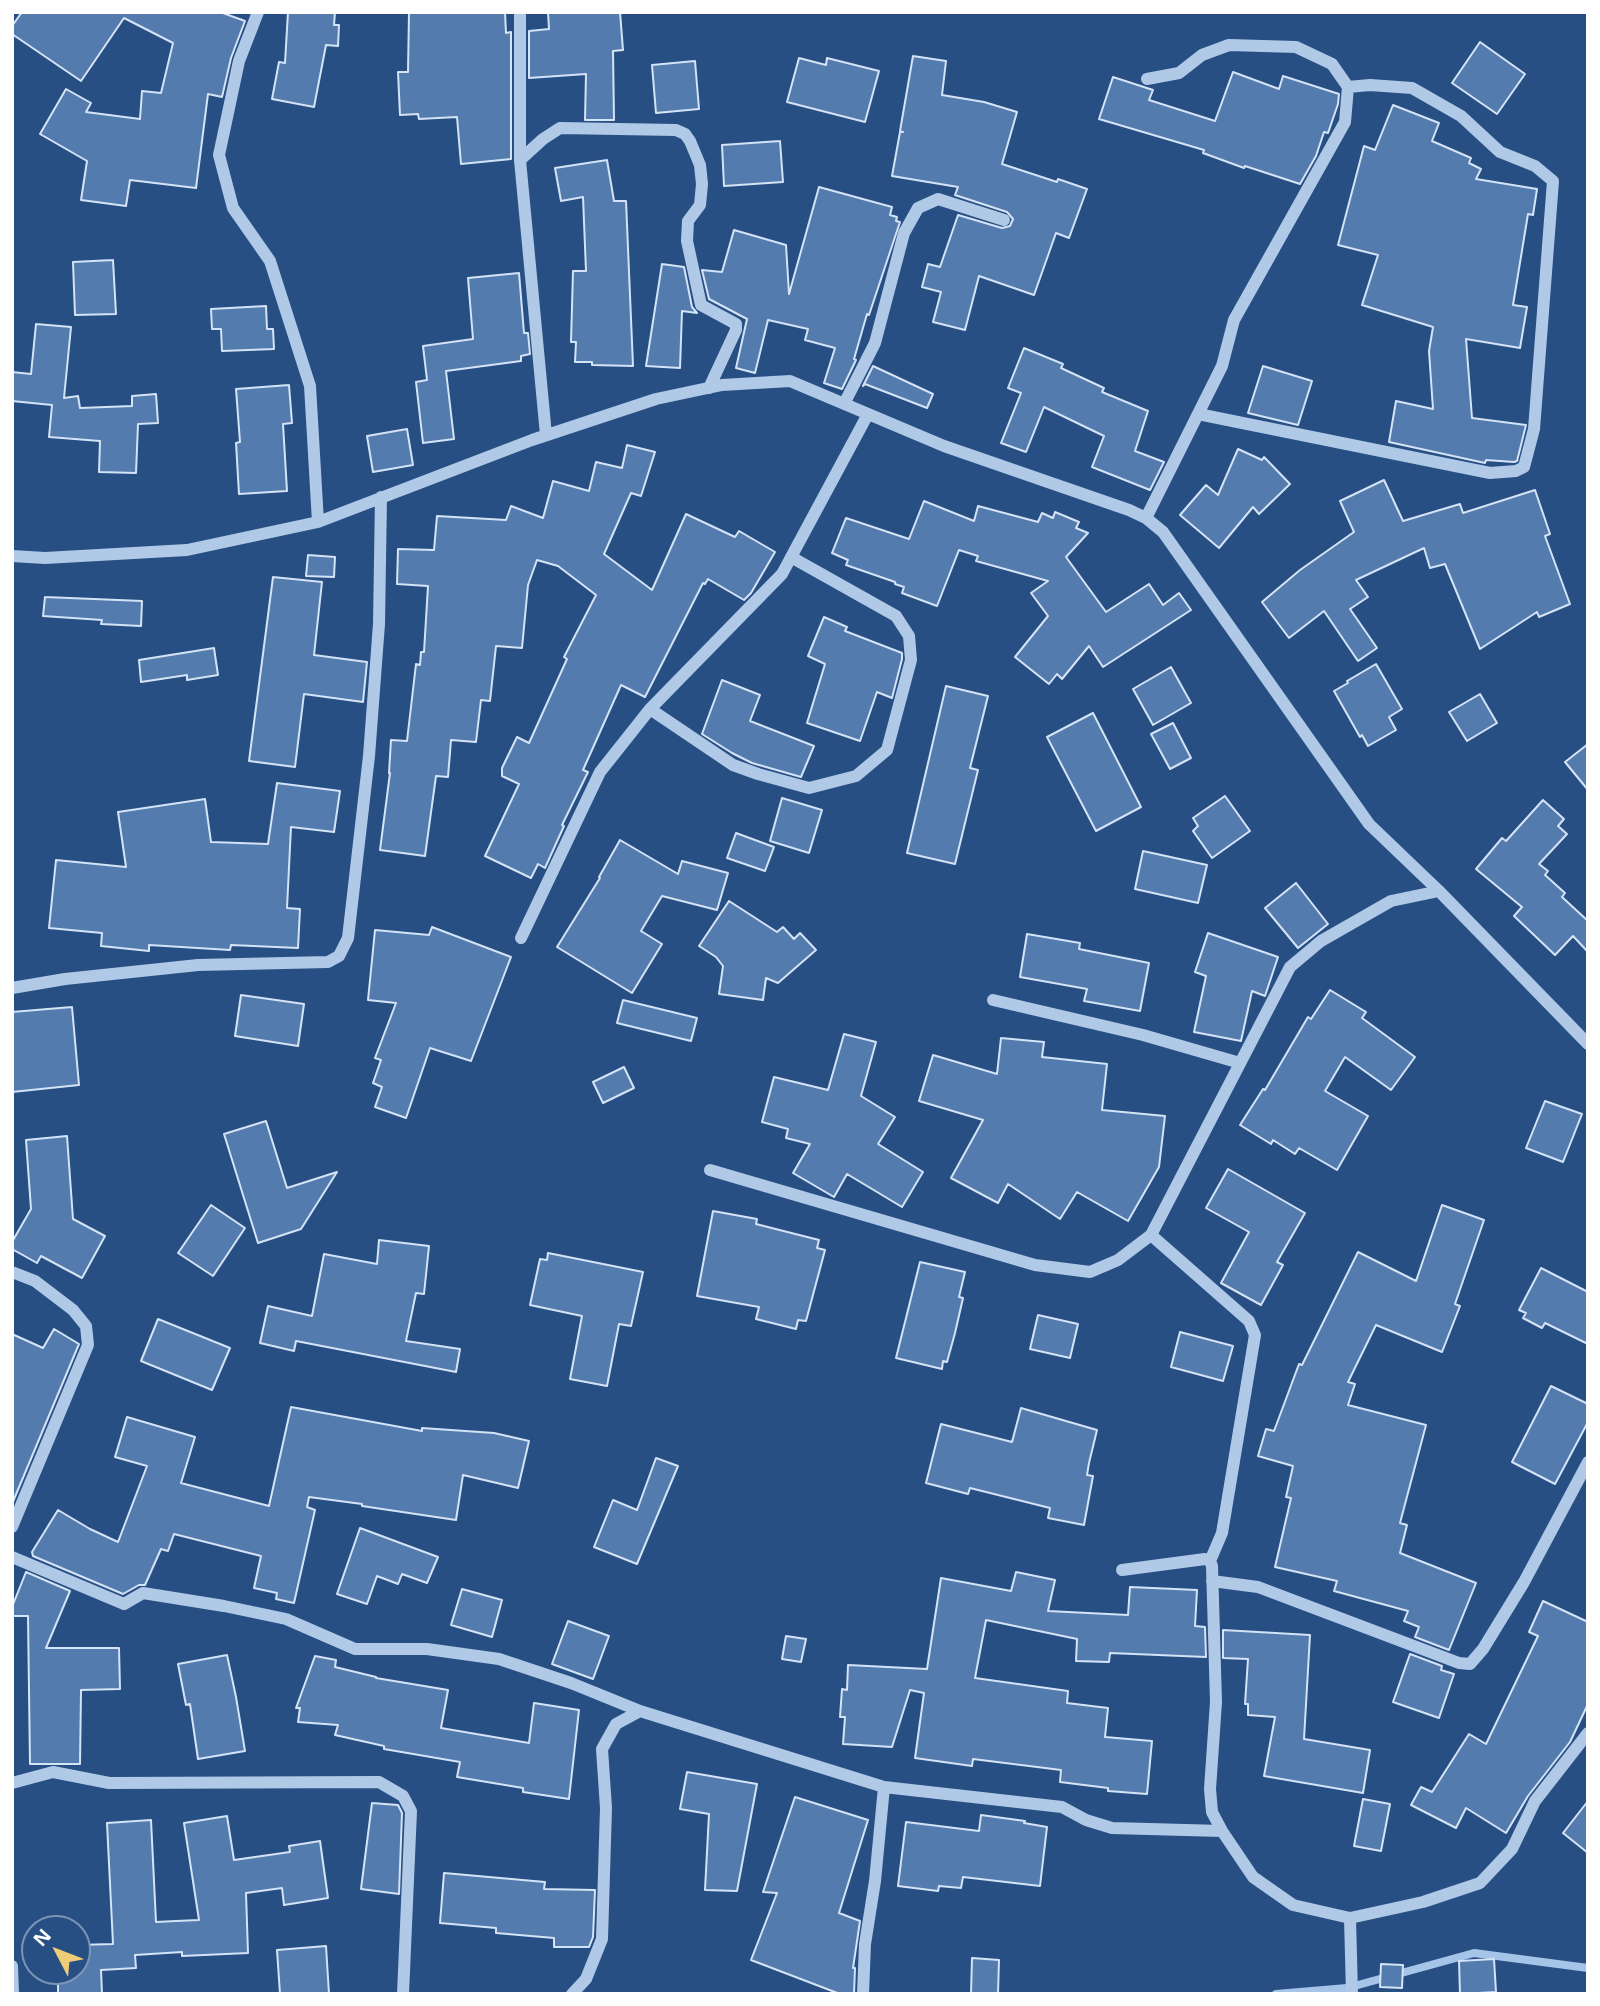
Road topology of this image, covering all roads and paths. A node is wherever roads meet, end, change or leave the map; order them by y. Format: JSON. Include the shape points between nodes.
{"nodes":[{"id":1,"x":258,"y":12,"type":"edge"},
{"id":2,"x":520,"y":12,"type":"edge"},
{"id":3,"x":1147,"y":79,"type":"dead end"},
{"id":4,"x":1348,"y":87,"type":"junction"},
{"id":5,"x":520,"y":160,"type":"junction"},
{"id":6,"x":1004,"y":220,"type":"dead end"},
{"id":7,"x":709,"y":388,"type":"junction"},
{"id":8,"x":844,"y":404,"type":"junction"},
{"id":9,"x":868,"y":414,"type":"junction"},
{"id":10,"x":1198,"y":414,"type":"junction"},
{"id":11,"x":547,"y":435,"type":"junction"},
{"id":12,"x":381,"y":497,"type":"junction"},
{"id":13,"x":1146,"y":518,"type":"junction"},
{"id":14,"x":318,"y":522,"type":"junction"},
{"id":15,"x":12,"y":556,"type":"edge"},
{"id":16,"x":792,"y":557,"type":"junction"},
{"id":17,"x":650,"y":709,"type":"junction"},
{"id":18,"x":1439,"y":891,"type":"junction"},
{"id":19,"x":522,"y":938,"type":"dead end"},
{"id":20,"x":12,"y":988,"type":"edge"},
{"id":21,"x":993,"y":1000,"type":"dead end"},
{"id":22,"x":1588,"y":1044,"type":"edge"},
{"id":23,"x":1240,"y":1063,"type":"junction"},
{"id":24,"x":710,"y":1170,"type":"dead end"},
{"id":25,"x":1151,"y":1235,"type":"junction"},
{"id":26,"x":12,"y":1272,"type":"edge"},
{"id":27,"x":1588,"y":1462,"type":"edge"},
{"id":28,"x":12,"y":1527,"type":"edge"},
{"id":29,"x":12,"y":1557,"type":"edge"},
{"id":30,"x":1210,"y":1561,"type":"junction"},
{"id":31,"x":1122,"y":1570,"type":"dead end"},
{"id":32,"x":1212,"y":1581,"type":"junction"},
{"id":33,"x":640,"y":1711,"type":"junction"},
{"id":34,"x":1588,"y":1733,"type":"edge"},
{"id":35,"x":12,"y":1783,"type":"edge"},
{"id":36,"x":884,"y":1787,"type":"junction"},
{"id":37,"x":1222,"y":1831,"type":"junction"},
{"id":38,"x":1350,"y":1918,"type":"junction"},
{"id":39,"x":12,"y":1966,"type":"edge"},
{"id":40,"x":13,"y":1994,"type":"edge"},
{"id":41,"x":403,"y":1994,"type":"edge"},
{"id":42,"x":572,"y":1994,"type":"edge"},
{"id":43,"x":863,"y":1994,"type":"edge"},
{"id":44,"x":1352,"y":1994,"type":"edge"}],
"edges":[{"from":1,"to":14,"type":"street","via":[[239,61],[219,155],[233,208],[270,261],[310,386]]},
{"from":2,"to":5,"type":"street"},
{"from":3,"to":4,"type":"street","via":[[1179,73],[1202,55],[1228,45],[1296,47],[1332,64]]},
{"from":4,"to":10,"type":"street","via":[[1345,122],[1234,320],[1222,366]]},
{"from":4,"to":10,"type":"street","via":[[1412,88],[1461,116],[1500,152],[1535,166],[1553,181],[1534,429],[1524,467],[1490,473]]},
{"from":5,"to":7,"type":"street","via":[[560,128],[676,130],[691,141],[702,184],[700,205],[688,221],[687,240],[701,304],[736,324]]},
{"from":5,"to":11,"type":"street"},
{"from":6,"to":8,"type":"street","via":[[938,200],[919,208],[904,233],[875,343]]},
{"from":7,"to":8,"type":"street","via":[[790,381]]},
{"from":7,"to":11,"type":"street","via":[[656,399]]},
{"from":8,"to":9,"type":"street"},
{"from":9,"to":13,"type":"street"},
{"from":9,"to":16,"type":"street"},
{"from":10,"to":13,"type":"street"},
{"from":11,"to":12,"type":"street"},
{"from":12,"to":14,"type":"street"},
{"from":12,"to":20,"type":"street","via":[[379,624],[369,756],[348,938],[339,956],[328,962],[198,965]]},
{"from":13,"to":18,"type":"street","via":[[1163,531],[1369,824]]},
{"from":14,"to":15,"type":"street","via":[[187,550]]},
{"from":16,"to":17,"type":"street","via":[[782,574]]},
{"from":16,"to":17,"type":"street","via":[[896,616],[909,636],[911,660],[887,750],[856,776],[809,788],[733,765]]},
{"from":17,"to":19,"type":"street","via":[[600,772]]},
{"from":18,"to":22,"type":"street"},
{"from":18,"to":23,"type":"street","via":[[1391,901],[1321,941],[1290,967]]},
{"from":21,"to":23,"type":"street"},
{"from":23,"to":25,"type":"street"},
{"from":24,"to":25,"type":"street","via":[[1035,1265],[1090,1272],[1118,1260]]},
{"from":25,"to":30,"type":"street","via":[[1250,1321],[1255,1335],[1222,1533]]},
{"from":26,"to":28,"type":"street","via":[[35,1281],[73,1310],[86,1326],[88,1345]]},
{"from":27,"to":32,"type":"street","via":[[1524,1582],[1470,1664],[1258,1587]]},
{"from":29,"to":33,"type":"street","via":[[124,1604],[143,1593],[286,1619],[355,1649],[428,1649],[499,1658]]},
{"from":30,"to":31,"type":"street"},
{"from":30,"to":32,"type":"street"},
{"from":32,"to":37,"type":"street","via":[[1216,1702],[1210,1789],[1212,1812]]},
{"from":33,"to":36,"type":"street"},
{"from":33,"to":42,"type":"street","via":[[616,1724],[602,1749],[606,1808],[602,1939],[586,1979]]},
{"from":34,"to":38,"type":"street","via":[[1535,1801],[1512,1849],[1480,1883],[1423,1902]]},
{"from":35,"to":41,"type":"street","via":[[52,1772],[109,1783],[379,1782],[402,1797],[411,1811]]},
{"from":36,"to":37,"type":"street","via":[[1062,1807],[1112,1828]]},
{"from":36,"to":43,"type":"street","via":[[864,1944]]},
{"from":37,"to":38,"type":"street","via":[[1253,1877],[1293,1905]]},
{"from":38,"to":44,"type":"street"},
{"from":39,"to":40,"type":"street"}]}
